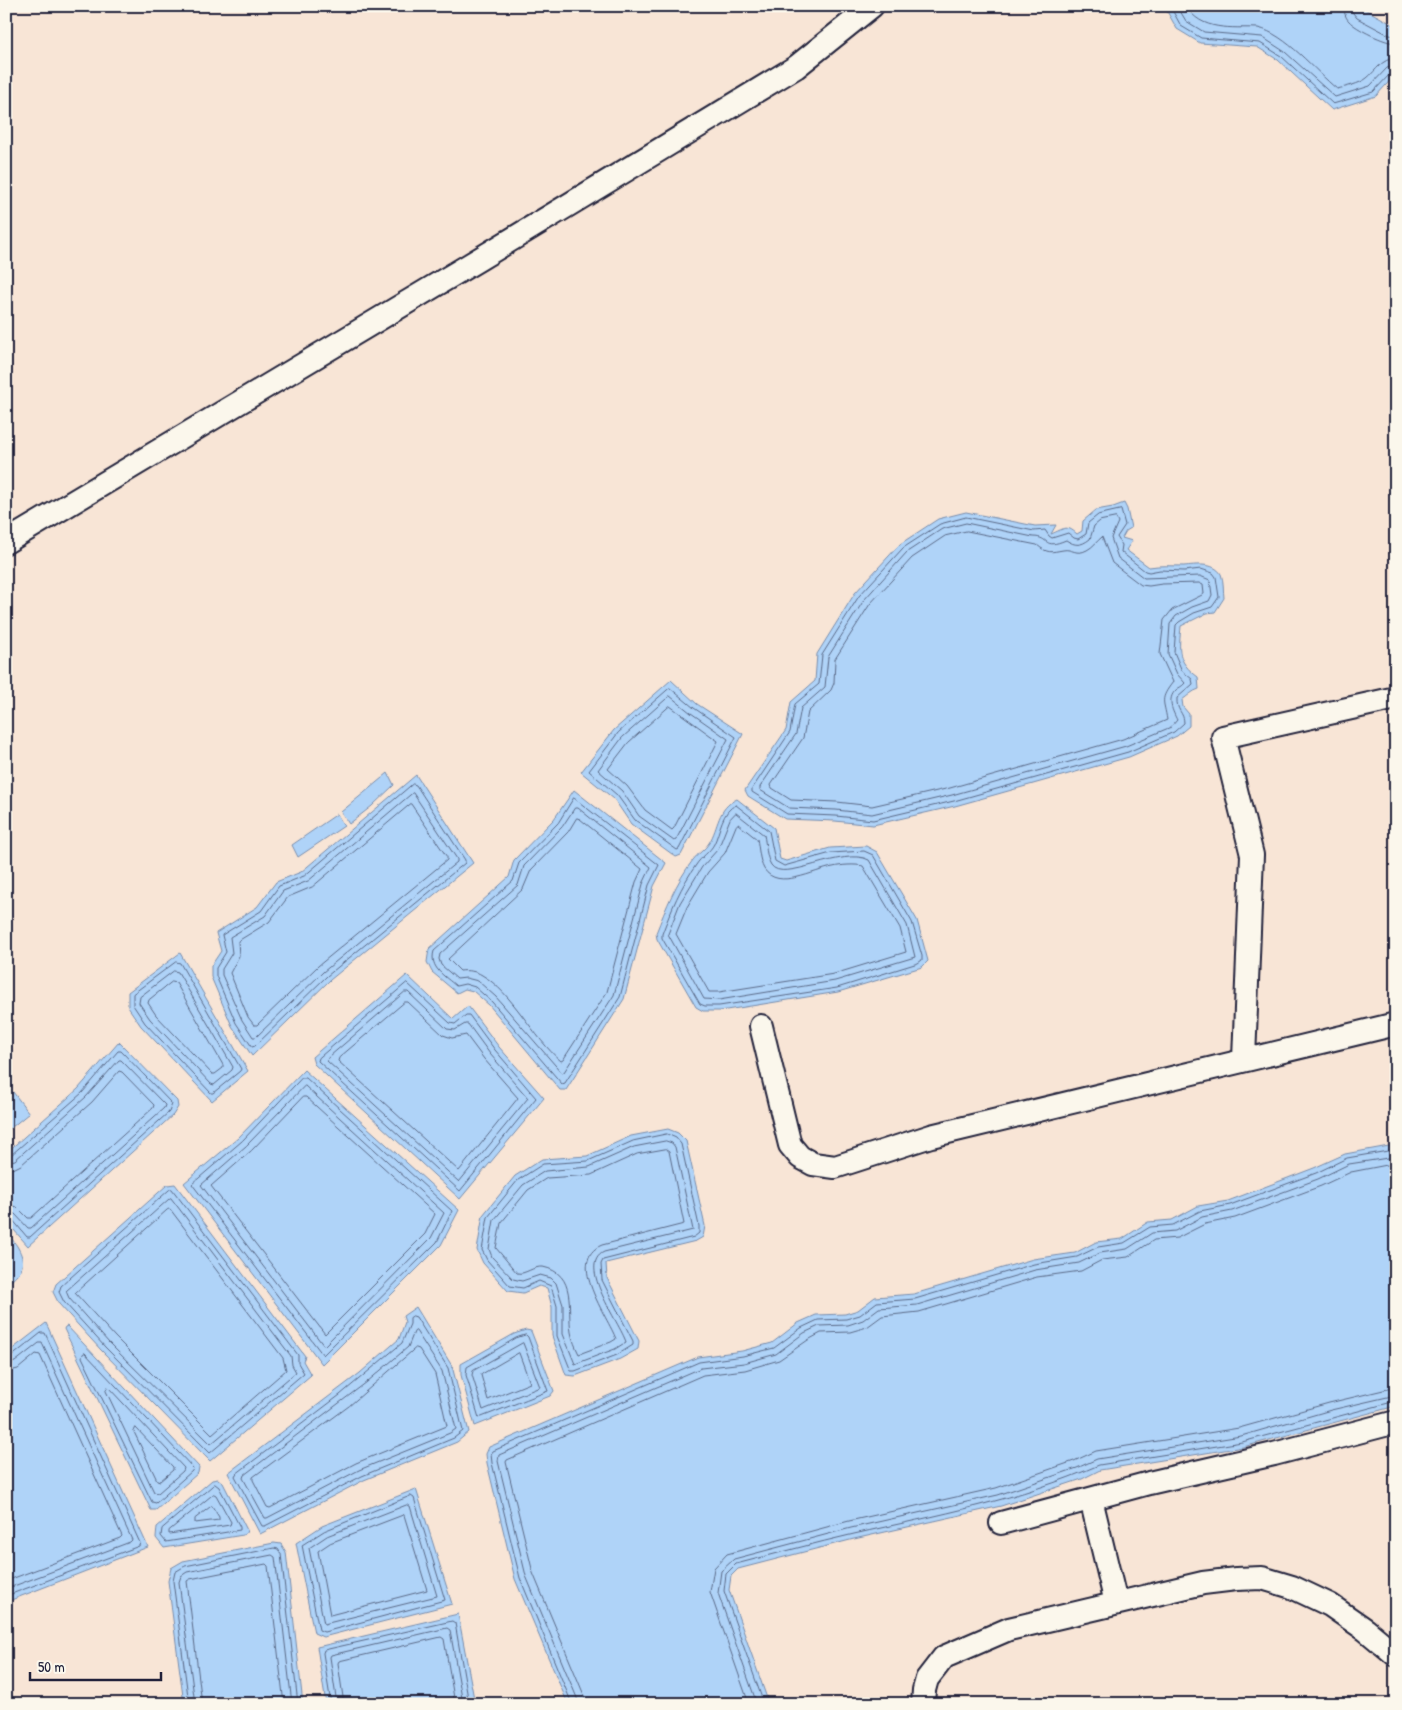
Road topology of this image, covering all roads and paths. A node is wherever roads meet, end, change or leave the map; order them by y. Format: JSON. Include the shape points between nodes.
{"nodes":[{"id":1,"x":872,"y":6,"type":"edge"},
{"id":2,"x":6,"y":542,"type":"edge"},
{"id":3,"x":1396,"y":698,"type":"edge"},
{"id":4,"x":1396,"y":1024,"type":"edge"},
{"id":5,"x":761,"y":1026,"type":"dead end"},
{"id":6,"x":1244,"y":1059,"type":"junction"},
{"id":7,"x":1396,"y":1422,"type":"edge"},
{"id":8,"x":1091,"y":1499,"type":"junction"},
{"id":9,"x":1001,"y":1523,"type":"dead end"},
{"id":10,"x":1116,"y":1603,"type":"junction"},
{"id":11,"x":1396,"y":1655,"type":"edge"},
{"id":12,"x":923,"y":1704,"type":"edge"}],
"edges":[{"from":1,"to":2,"type":"street","via":[[796,67]]},
{"from":3,"to":6,"type":"street","via":[[1223,737],[1252,855]]},
{"from":4,"to":6,"type":"street"},
{"from":5,"to":6,"type":"street","via":[[790,1145],[800,1157],[813,1164],[835,1167],[931,1136]]},
{"from":7,"to":8,"type":"street"},
{"from":8,"to":9,"type":"street"},
{"from":8,"to":10,"type":"street"},
{"from":10,"to":11,"type":"street","via":[[1203,1583],[1262,1578],[1292,1587],[1330,1605]]},
{"from":10,"to":12,"type":"street","via":[[1009,1629],[944,1657],[927,1679]]}]}
